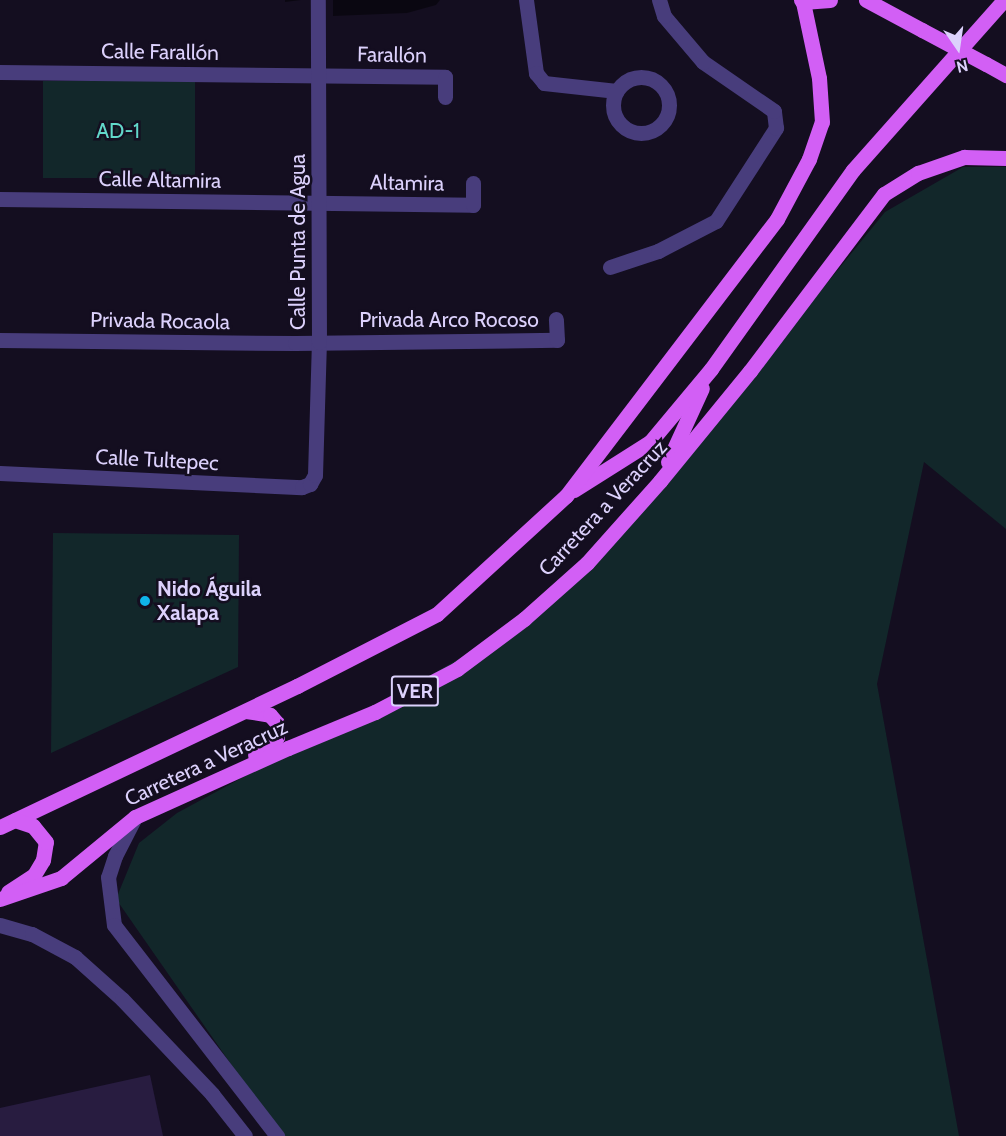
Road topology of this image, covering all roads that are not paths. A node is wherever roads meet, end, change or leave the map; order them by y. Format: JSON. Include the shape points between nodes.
{"nodes":[{"id":1,"x":318,"y":0,"type":"edge"},
{"id":2,"x":526,"y":0,"type":"edge"},
{"id":3,"x":659,"y":0,"type":"edge"},
{"id":4,"x":830,"y":0,"type":"edge"},
{"id":5,"x":866,"y":0,"type":"edge"},
{"id":6,"x":1004,"y":0,"type":"edge"},
{"id":7,"x":802,"y":1,"type":"edge"},
{"id":8,"x":0,"y":72,"type":"edge"},
{"id":9,"x":319,"y":75,"type":"junction"},
{"id":10,"x":1006,"y":75,"type":"edge"},
{"id":11,"x":617,"y":91,"type":"dead end"},
{"id":12,"x":445,"y":97,"type":"dead end"},
{"id":13,"x":1006,"y":158,"type":"edge"},
{"id":14,"x":473,"y":183,"type":"dead end"},
{"id":15,"x":0,"y":199,"type":"edge"},
{"id":16,"x":319,"y":203,"type":"junction"},
{"id":17,"x":610,"y":267,"type":"dead end"},
{"id":18,"x":556,"y":319,"type":"dead end"},
{"id":19,"x":0,"y":340,"type":"edge"},
{"id":20,"x":319,"y":342,"type":"junction"},
{"id":21,"x":711,"y":369,"type":"junction"},
{"id":22,"x":0,"y":473,"type":"edge"},
{"id":23,"x":660,"y":481,"type":"junction"},
{"id":24,"x":310,"y":484,"type":"joint"},
{"id":25,"x":566,"y":496,"type":"junction"},
{"id":26,"x":246,"y":711,"type":"junction"},
{"id":27,"x":212,"y":782,"type":"junction"},
{"id":28,"x":135,"y":817,"type":"junction"},
{"id":29,"x":8,"y":819,"type":"edge"},
{"id":30,"x":0,"y":827,"type":"edge"},
{"id":31,"x":0,"y":898,"type":"edge"},
{"id":32,"x":0,"y":925,"type":"edge"},
{"id":33,"x":245,"y":1136,"type":"edge"},
{"id":34,"x":277,"y":1136,"type":"edge"}],
"edges":[{"from":1,"to":9,"type":"street","name":"Calle Punta de Agua"},
{"from":2,"to":11,"type":"street","via":[[536,73],[544,83]]},
{"from":3,"to":17,"type":"street","via":[[664,16],[704,62],[774,111],[776,128],[716,221],[658,251]]},
{"from":4,"to":7,"type":"main road"},
{"from":5,"to":10,"type":"main road","bridge":true},
{"from":6,"to":21,"type":"main road","via":[[854,170]]},
{"from":7,"to":25,"type":"main road","name":"Carretera a Veracruz","via":[[819,78],[822,122],[809,159],[777,219]]},
{"from":8,"to":9,"type":"street","name":"Calle Farallón"},
{"from":9,"to":12,"type":"street","name":"Farallón","via":[[445,77]]},
{"from":9,"to":16,"type":"street","name":"Calle Punta de Agua"},
{"from":13,"to":23,"type":"main road","name":"Carretera a Veracruz","number":"VER","via":[[964,157],[918,173],[884,194],[750,371]]},
{"from":14,"to":16,"type":"street","name":"Altamira","via":[[473,205]]},
{"from":15,"to":16,"type":"street","name":"Calle Altamira"},
{"from":16,"to":20,"type":"street","name":"Calle Punta de Agua"},
{"from":18,"to":20,"type":"street","name":"Privada Arco Rocoso","via":[[557,340]]},
{"from":19,"to":20,"type":"street","name":"Privada Rocaola"},
{"from":20,"to":24,"type":"street","name":"Calle Punta de Agua","via":[[315,475]]},
{"from":21,"to":23,"type":"main road"},
{"from":21,"to":25,"type":"main road","via":[[650,442]]},
{"from":22,"to":24,"type":"street","name":"Calle Tultepec","via":[[302,487]]},
{"from":23,"to":27,"type":"main road","name":"Carretera a Veracruz","number":"VER","via":[[587,563],[524,619],[457,669],[375,712]]},
{"from":25,"to":26,"type":"main road","name":"Carretera a Veracruz","via":[[437,614]]},
{"from":26,"to":27,"type":"main road","via":[[270,716],[277,723],[277,737],[269,747]]},
{"from":26,"to":29,"type":"main road","name":"Carretera a Veracruz"},
{"from":27,"to":28,"type":"main road","name":"Carretera a Veracruz","number":"VER"},
{"from":28,"to":31,"type":"main road","name":"Carretera a Veracruz","number":"VER","via":[[61,878]]},
{"from":28,"to":34,"type":"street","via":[[108,877],[114,925]]},
{"from":29,"to":30,"type":"main road","name":"Carretera a Veracruz"},
{"from":29,"to":31,"type":"main road","via":[[33,826],[46,842],[43,860],[34,875]]},
{"from":32,"to":33,"type":"street","via":[[32,934],[75,957],[122,999],[212,1094]]}]}
